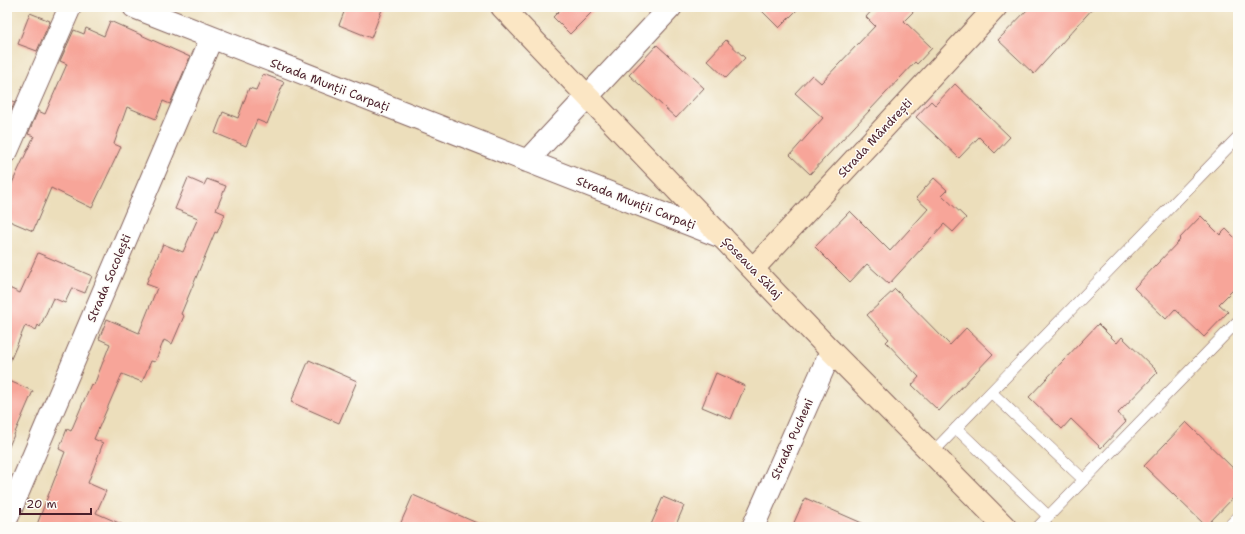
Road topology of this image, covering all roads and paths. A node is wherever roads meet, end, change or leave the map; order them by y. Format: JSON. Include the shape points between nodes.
{"nodes":[{"id":1,"x":70,"y":7,"type":"edge"},
{"id":2,"x":134,"y":7,"type":"edge"},
{"id":3,"x":502,"y":7,"type":"edge"},
{"id":4,"x":671,"y":7,"type":"edge"},
{"id":5,"x":996,"y":7,"type":"edge"},
{"id":6,"x":211,"y":39,"type":"junction"},
{"id":7,"x":588,"y":95,"type":"junction"},
{"id":8,"x":1238,"y":137,"type":"edge"},
{"id":9,"x":7,"y":151,"type":"edge"},
{"id":10,"x":528,"y":161,"type":"junction"},
{"id":11,"x":722,"y":237,"type":"junction"},
{"id":12,"x":753,"y":269,"type":"junction"},
{"id":13,"x":1238,"y":321,"type":"edge"},
{"id":14,"x":831,"y":351,"type":"junction"},
{"id":15,"x":991,"y":392,"type":"junction"},
{"id":16,"x":956,"y":428,"type":"junction"},
{"id":17,"x":932,"y":453,"type":"junction"},
{"id":18,"x":1084,"y":480,"type":"junction"},
{"id":19,"x":1048,"y":516,"type":"junction"},
{"id":20,"x":1238,"y":517,"type":"edge"},
{"id":21,"x":7,"y":518,"type":"edge"},
{"id":22,"x":1004,"y":526,"type":"edge"},
{"id":23,"x":753,"y":527,"type":"edge"},
{"id":24,"x":1038,"y":527,"type":"edge"},
{"id":25,"x":1228,"y":527,"type":"edge"}],
"edges":[{"from":1,"to":9,"type":"street"},
{"from":2,"to":6,"type":"street","name":"Strada Munții Carpați"},
{"from":3,"to":7,"type":"street","name":"Șoseaua Sălaj"},
{"from":4,"to":7,"type":"street"},
{"from":5,"to":12,"type":"street","name":"Strada Mândrești"},
{"from":6,"to":10,"type":"street","name":"Strada Munții Carpați"},
{"from":6,"to":21,"type":"street","name":"Strada Socolești"},
{"from":7,"to":10,"type":"street"},
{"from":7,"to":11,"type":"street","name":"Șoseaua Sălaj"},
{"from":8,"to":15,"type":"lane"},
{"from":10,"to":11,"type":"street","name":"Strada Munții Carpați"},
{"from":11,"to":12,"type":"street","name":"Șoseaua Sălaj"},
{"from":12,"to":14,"type":"street","name":"Șoseaua Sălaj"},
{"from":13,"to":18,"type":"lane"},
{"from":14,"to":17,"type":"street","name":"Șoseaua Sălaj"},
{"from":14,"to":23,"type":"street","name":"Strada Pucheni"},
{"from":15,"to":16,"type":"lane"},
{"from":15,"to":18,"type":"lane"},
{"from":16,"to":17,"type":"lane"},
{"from":16,"to":19,"type":"lane"},
{"from":17,"to":22,"type":"street","name":"Șoseaua Sălaj"},
{"from":18,"to":19,"type":"lane"},
{"from":19,"to":24,"type":"lane"},
{"from":20,"to":25,"type":"lane"}]}
